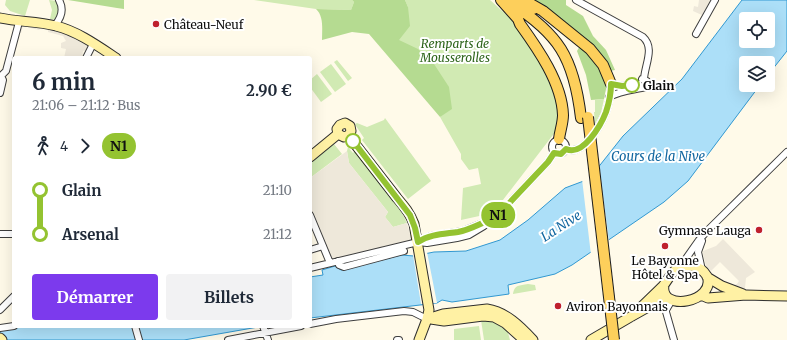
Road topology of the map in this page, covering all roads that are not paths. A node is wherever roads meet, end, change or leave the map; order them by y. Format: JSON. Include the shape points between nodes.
{"nodes":[{"id":1,"x":59,"y":0,"type":"edge"},
{"id":2,"x":495,"y":0,"type":"edge"},
{"id":3,"x":501,"y":0,"type":"edge"},
{"id":4,"x":506,"y":0,"type":"edge"},
{"id":5,"x":520,"y":0,"type":"edge"},
{"id":6,"x":576,"y":0,"type":"edge"},
{"id":7,"x":715,"y":0,"type":"edge"},
{"id":8,"x":0,"y":18,"type":"edge"},
{"id":9,"x":19,"y":22,"type":"junction"},
{"id":10,"x":520,"y":24,"type":"junction"},
{"id":11,"x":55,"y":25,"type":"junction"},
{"id":12,"x":696,"y":34,"type":"dead end"},
{"id":13,"x":93,"y":44,"type":"junction"},
{"id":14,"x":87,"y":56,"type":"edge"},
{"id":15,"x":112,"y":56,"type":"edge"},
{"id":16,"x":1,"y":76,"type":"edge"},
{"id":17,"x":611,"y":84,"type":"junction"},
{"id":18,"x":640,"y":86,"type":"junction"},
{"id":19,"x":0,"y":93,"type":"edge"},
{"id":20,"x":609,"y":97,"type":"junction"},
{"id":21,"x":584,"y":118,"type":"junction"},
{"id":22,"x":559,"y":139,"type":"junction"},
{"id":23,"x":566,"y":149,"type":"junction"},
{"id":24,"x":787,"y":152,"type":"edge"},
{"id":25,"x":554,"y":153,"type":"junction"},
{"id":26,"x":312,"y":155,"type":"edge"},
{"id":27,"x":312,"y":221,"type":"edge"},
{"id":28,"x":0,"y":234,"type":"edge"},
{"id":29,"x":12,"y":234,"type":"edge"},
{"id":30,"x":705,"y":234,"type":"junction"},
{"id":31,"x":418,"y":242,"type":"junction"},
{"id":32,"x":323,"y":246,"type":"junction"},
{"id":33,"x":312,"y":249,"type":"edge"},
{"id":34,"x":404,"y":251,"type":"dead end"},
{"id":35,"x":338,"y":261,"type":"junction"},
{"id":36,"x":330,"y":263,"type":"junction"},
{"id":37,"x":680,"y":267,"type":"junction"},
{"id":38,"x":312,"y":268,"type":"edge"},
{"id":39,"x":705,"y":274,"type":"junction"},
{"id":40,"x":664,"y":285,"type":"junction"},
{"id":41,"x":701,"y":295,"type":"junction"},
{"id":42,"x":746,"y":295,"type":"junction"},
{"id":43,"x":787,"y":296,"type":"edge"},
{"id":44,"x":12,"y":298,"type":"edge"},
{"id":45,"x":669,"y":299,"type":"junction"},
{"id":46,"x":0,"y":310,"type":"edge"},
{"id":47,"x":632,"y":316,"type":"junction"},
{"id":48,"x":427,"y":319,"type":"junction"},
{"id":49,"x":312,"y":324,"type":"edge"},
{"id":50,"x":12,"y":326,"type":"edge"},
{"id":51,"x":0,"y":328,"type":"edge"},
{"id":52,"x":136,"y":328,"type":"edge"},
{"id":53,"x":264,"y":328,"type":"edge"},
{"id":54,"x":139,"y":340,"type":"edge"},
{"id":55,"x":228,"y":340,"type":"edge"},
{"id":56,"x":268,"y":340,"type":"edge"},
{"id":57,"x":419,"y":340,"type":"edge"},
{"id":58,"x":524,"y":340,"type":"edge"},
{"id":59,"x":534,"y":340,"type":"edge"},
{"id":60,"x":592,"y":340,"type":"edge"},
{"id":61,"x":607,"y":340,"type":"edge"},
{"id":62,"x":614,"y":340,"type":"edge"},
{"id":63,"x":674,"y":340,"type":"edge"}],
"edges":[{"from":1,"to":11,"type":"street","via":[[62,8]]},
{"from":2,"to":10,"type":"main road"},
{"from":3,"to":10,"type":"main road"},
{"from":4,"to":21,"type":"main road","via":[[540,24],[561,48],[567,58]]},
{"from":5,"to":17,"type":"main road","via":[[543,11],[590,49],[603,65]]},
{"from":5,"to":21,"type":"main road","via":[[557,31],[570,49],[582,81]]},
{"from":6,"to":18,"type":"street","via":[[648,41],[650,50],[644,79],[648,85]]},
{"from":7,"to":12,"type":"street"},
{"from":8,"to":9,"type":"street"},
{"from":9,"to":11,"type":"street"},
{"from":9,"to":16,"type":"street","via":[[6,71]]},
{"from":10,"to":22,"type":"main road","via":[[552,74],[558,90],[563,116]]},
{"from":11,"to":13,"type":"street"},
{"from":13,"to":14,"type":"street"},
{"from":13,"to":15,"type":"street"},
{"from":16,"to":19,"type":"street","via":[[3,80]]},
{"from":17,"to":18,"type":"street"},
{"from":17,"to":20,"type":"street"},
{"from":18,"to":20,"type":"street","via":[[639,89]]},
{"from":20,"to":23,"type":"street","via":[[602,121],[586,143],[580,148]]},
{"from":21,"to":61,"type":"main road"},
{"from":21,"to":62,"type":"main road","bridge":true},
{"from":22,"to":23,"type":"street","via":[[565,142]]},
{"from":22,"to":25,"type":"street","via":[[552,144]]},
{"from":23,"to":25,"type":"street","via":[[561,154]]},
{"from":24,"to":30,"type":"street"},
{"from":25,"to":31,"type":"street","via":[[499,214],[484,226],[469,235]]},
{"from":26,"to":31,"type":"street","via":[[338,134],[338,127],[342,123],[348,124],[351,128],[349,135],[410,215]]},
{"from":27,"to":32,"type":"street"},
{"from":28,"to":29,"type":"street"},
{"from":30,"to":37,"type":"street"},
{"from":30,"to":39,"type":"street","via":[[698,252]]},
{"from":31,"to":35,"type":"street"},
{"from":31,"to":48,"type":"street","via":[[429,310]]},
{"from":32,"to":33,"type":"street"},
{"from":32,"to":36,"type":"street"},
{"from":34,"to":35,"type":"street","via":[[344,267],[339,265]]},
{"from":35,"to":36,"type":"street"},
{"from":36,"to":38,"type":"street"},
{"from":37,"to":39,"type":"street","via":[[692,266]]},
{"from":37,"to":40,"type":"street"},
{"from":39,"to":41,"type":"street","via":[[707,287]]},
{"from":39,"to":42,"type":"street","via":[[722,286]]},
{"from":40,"to":45,"type":"street","via":[[664,293]]},
{"from":40,"to":47,"type":"street"},
{"from":41,"to":42,"type":"street","via":[[708,298]]},
{"from":41,"to":45,"type":"street","via":[[687,300]]},
{"from":42,"to":43,"type":"street"},
{"from":44,"to":46,"type":"street"},
{"from":45,"to":47,"type":"street"},
{"from":45,"to":63,"type":"street","via":[[666,312]]},
{"from":47,"to":60,"type":"street"},
{"from":48,"to":49,"type":"street","via":[[414,312],[404,311]]},
{"from":48,"to":57,"type":"street"},
{"from":48,"to":58,"type":"street","via":[[444,321],[494,317]]},
{"from":48,"to":59,"type":"street","via":[[443,314],[495,310],[507,316]]},
{"from":50,"to":51,"type":"street"},
{"from":52,"to":54,"type":"street"},
{"from":53,"to":55,"type":"street"},
{"from":53,"to":56,"type":"street"}]}
